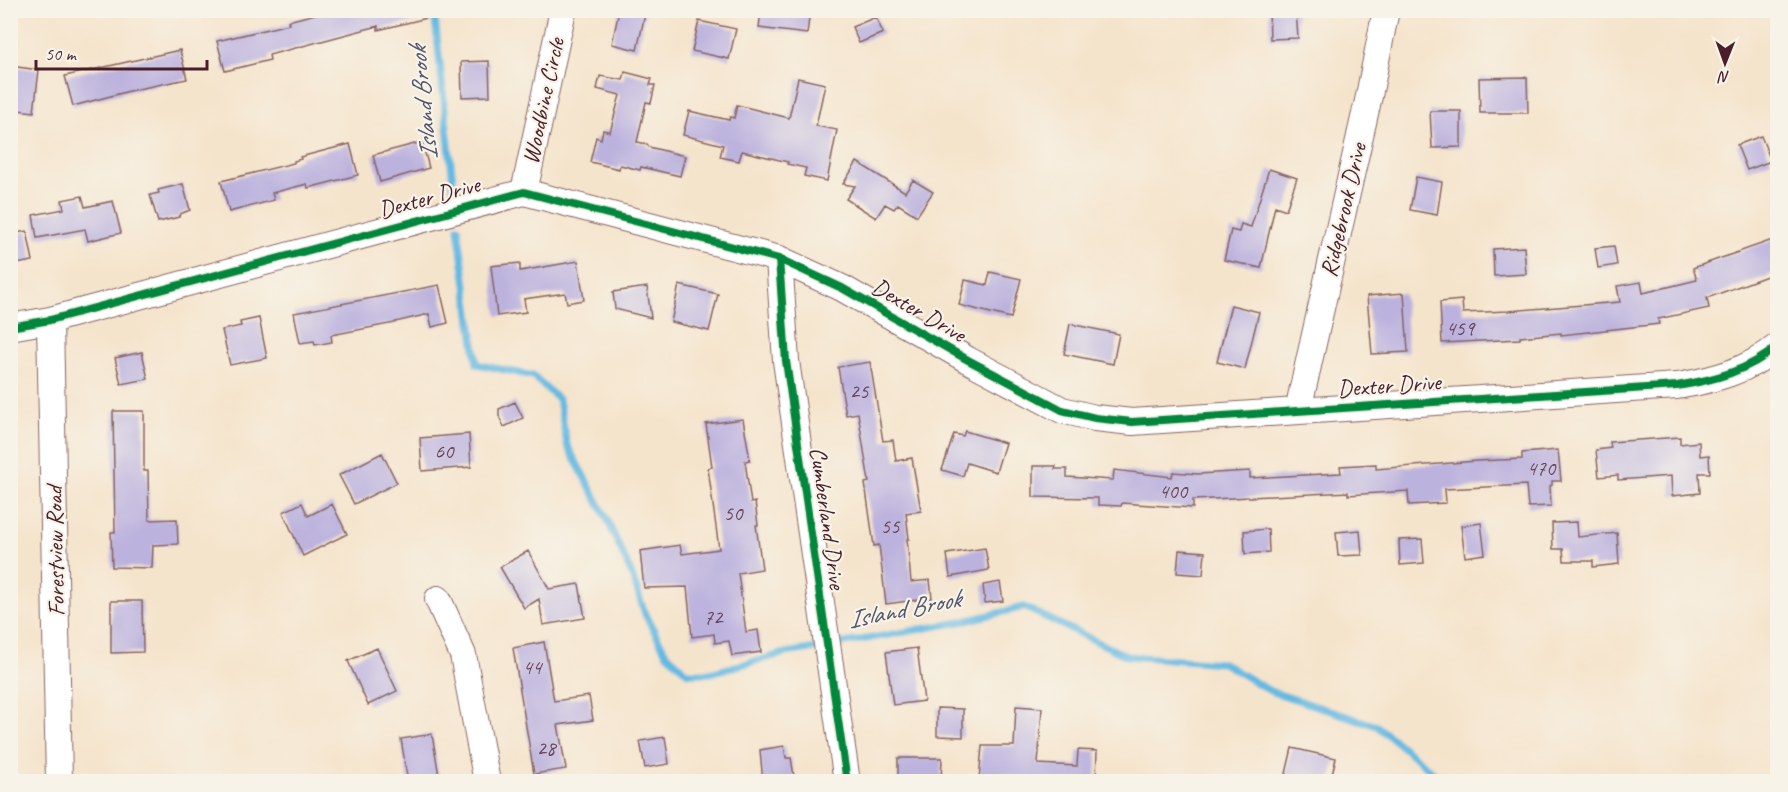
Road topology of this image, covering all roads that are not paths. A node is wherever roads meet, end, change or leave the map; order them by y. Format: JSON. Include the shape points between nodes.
{"nodes":[{"id":1,"x":563,"y":10,"type":"edge"},
{"id":2,"x":1386,"y":10,"type":"edge"},
{"id":3,"x":524,"y":192,"type":"junction"},
{"id":4,"x":779,"y":259,"type":"junction"},
{"id":5,"x":50,"y":320,"type":"junction"},
{"id":6,"x":10,"y":327,"type":"edge"},
{"id":7,"x":1778,"y":346,"type":"edge"},
{"id":8,"x":1298,"y":410,"type":"junction"},
{"id":9,"x":438,"y":599,"type":"dead end"},
{"id":10,"x":59,"y":782,"type":"edge"},
{"id":11,"x":487,"y":782,"type":"edge"},
{"id":12,"x":847,"y":782,"type":"edge"}],
"edges":[{"from":1,"to":3,"type":"street","name":"Woodbine Circle"},
{"from":2,"to":8,"type":"street","name":"Ridgebrook Drive"},
{"from":3,"to":4,"type":"street","name":"Dexter Drive"},
{"from":3,"to":5,"type":"street","name":"Dexter Drive"},
{"from":4,"to":8,"type":"street","name":"Dexter Drive","via":[[842,288],[1062,410],[1132,422]]},
{"from":4,"to":12,"type":"street","name":"Cumberland Drive","via":[[786,361]]},
{"from":5,"to":6,"type":"street","name":"Dexter Drive"},
{"from":5,"to":10,"type":"street","name":"Forestview Road"},
{"from":7,"to":8,"type":"street","name":"Dexter Drive","via":[[1745,368],[1712,380],[1677,386]]},
{"from":9,"to":11,"type":"street","via":[[463,656]]}]}
